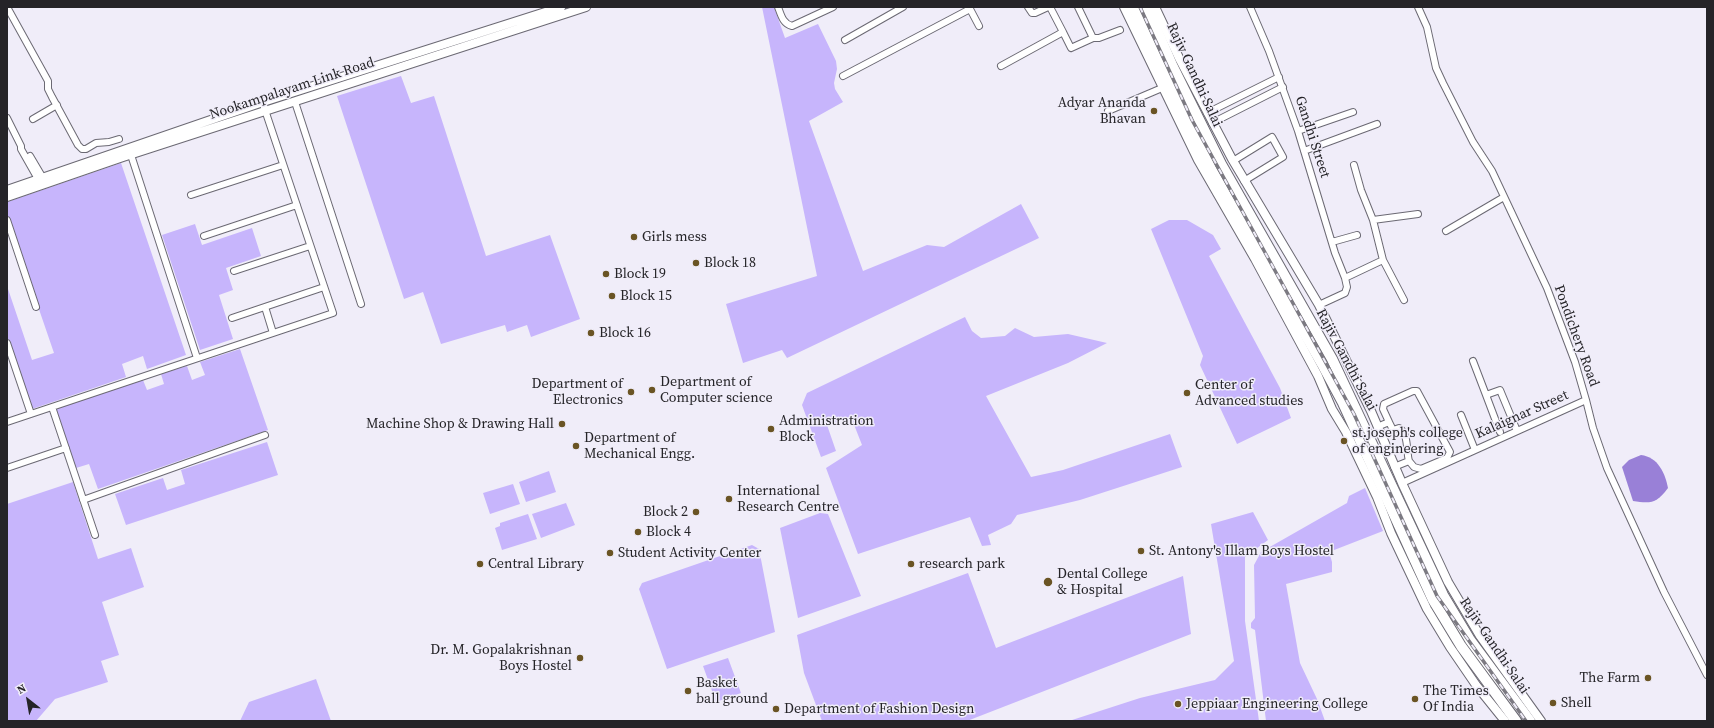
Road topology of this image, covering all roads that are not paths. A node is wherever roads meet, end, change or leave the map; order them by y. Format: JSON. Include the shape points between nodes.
{"nodes":[{"id":1,"x":7,"y":7,"type":"edge"},
{"id":2,"x":561,"y":7,"type":"edge"},
{"id":3,"x":586,"y":7,"type":"edge"},
{"id":4,"x":778,"y":7,"type":"edge"},
{"id":5,"x":833,"y":7,"type":"edge"},
{"id":6,"x":903,"y":7,"type":"edge"},
{"id":7,"x":1028,"y":7,"type":"edge"},
{"id":8,"x":1049,"y":7,"type":"edge"},
{"id":9,"x":1078,"y":7,"type":"edge"},
{"id":10,"x":1124,"y":7,"type":"edge"},
{"id":11,"x":1133,"y":7,"type":"edge"},
{"id":12,"x":1147,"y":7,"type":"edge"},
{"id":13,"x":1155,"y":7,"type":"edge"},
{"id":14,"x":1250,"y":7,"type":"edge"},
{"id":15,"x":1418,"y":7,"type":"edge"},
{"id":16,"x":970,"y":8,"type":"edge"},
{"id":17,"x":979,"y":26,"type":"dead end"},
{"id":18,"x":1120,"y":30,"type":"dead end"},
{"id":19,"x":1063,"y":32,"type":"junction"},
{"id":20,"x":1093,"y":38,"type":"junction"},
{"id":21,"x":845,"y":40,"type":"dead end"},
{"id":22,"x":1001,"y":66,"type":"dead end"},
{"id":23,"x":843,"y":76,"type":"dead end"},
{"id":24,"x":1279,"y":77,"type":"junction"},
{"id":25,"x":1283,"y":87,"type":"junction"},
{"id":26,"x":1162,"y":88,"type":"junction"},
{"id":27,"x":263,"y":102,"type":"junction"},
{"id":28,"x":295,"y":102,"type":"junction"},
{"id":29,"x":56,"y":105,"type":"junction"},
{"id":30,"x":266,"y":111,"type":"junction"},
{"id":31,"x":1108,"y":111,"type":"dead end"},
{"id":32,"x":1353,"y":112,"type":"dead end"},
{"id":33,"x":1207,"y":113,"type":"junction"},
{"id":34,"x":7,"y":118,"type":"edge"},
{"id":35,"x":33,"y":119,"type":"dead end"},
{"id":36,"x":1212,"y":123,"type":"junction"},
{"id":37,"x":1377,"y":124,"type":"dead end"},
{"id":38,"x":1298,"y":131,"type":"junction"},
{"id":39,"x":119,"y":139,"type":"dead end"},
{"id":40,"x":1304,"y":151,"type":"junction"},
{"id":41,"x":131,"y":155,"type":"junction"},
{"id":42,"x":1233,"y":161,"type":"junction"},
{"id":43,"x":284,"y":165,"type":"junction"},
{"id":44,"x":1354,"y":165,"type":"dead end"},
{"id":45,"x":40,"y":179,"type":"junction"},
{"id":46,"x":1244,"y":181,"type":"junction"},
{"id":47,"x":7,"y":190,"type":"edge"},
{"id":48,"x":191,"y":195,"type":"dead end"},
{"id":49,"x":7,"y":197,"type":"edge"},
{"id":50,"x":1504,"y":197,"type":"junction"},
{"id":51,"x":297,"y":205,"type":"junction"},
{"id":52,"x":1418,"y":214,"type":"dead end"},
{"id":53,"x":7,"y":220,"type":"edge"},
{"id":54,"x":1373,"y":220,"type":"junction"},
{"id":55,"x":1446,"y":231,"type":"dead end"},
{"id":56,"x":1357,"y":234,"type":"dead end"},
{"id":57,"x":204,"y":236,"type":"dead end"},
{"id":58,"x":1332,"y":242,"type":"junction"},
{"id":59,"x":310,"y":246,"type":"junction"},
{"id":60,"x":1383,"y":260,"type":"junction"},
{"id":61,"x":234,"y":271,"type":"dead end"},
{"id":62,"x":1345,"y":278,"type":"junction"},
{"id":63,"x":324,"y":287,"type":"junction"},
{"id":64,"x":1404,"y":300,"type":"dead end"},
{"id":65,"x":361,"y":304,"type":"dead end"},
{"id":66,"x":1319,"y":306,"type":"junction"},
{"id":67,"x":36,"y":307,"type":"dead end"},
{"id":68,"x":265,"y":307,"type":"junction"},
{"id":69,"x":232,"y":318,"type":"dead end"},
{"id":70,"x":273,"y":333,"type":"junction"},
{"id":71,"x":7,"y":343,"type":"edge"},
{"id":72,"x":197,"y":358,"type":"junction"},
{"id":73,"x":1473,"y":361,"type":"dead end"},
{"id":74,"x":1486,"y":395,"type":"junction"},
{"id":75,"x":1586,"y":400,"type":"junction"},
{"id":76,"x":52,"y":407,"type":"junction"},
{"id":77,"x":31,"y":414,"type":"junction"},
{"id":78,"x":1461,"y":415,"type":"dead end"},
{"id":79,"x":7,"y":421,"type":"edge"},
{"id":80,"x":1389,"y":422,"type":"junction"},
{"id":81,"x":1377,"y":427,"type":"junction"},
{"id":82,"x":1516,"y":431,"type":"junction"},
{"id":83,"x":1500,"y":432,"type":"dead end"},
{"id":84,"x":265,"y":435,"type":"dead end"},
{"id":85,"x":66,"y":448,"type":"junction"},
{"id":86,"x":1475,"y":450,"type":"junction"},
{"id":87,"x":1410,"y":461,"type":"junction"},
{"id":88,"x":1382,"y":462,"type":"junction"},
{"id":89,"x":1371,"y":466,"type":"junction"},
{"id":90,"x":1394,"y":467,"type":"junction"},
{"id":91,"x":7,"y":468,"type":"edge"},
{"id":92,"x":1402,"y":483,"type":"junction"},
{"id":93,"x":83,"y":500,"type":"junction"},
{"id":94,"x":95,"y":535,"type":"dead end"},
{"id":95,"x":1707,"y":675,"type":"edge"},
{"id":96,"x":1505,"y":721,"type":"edge"},
{"id":97,"x":1516,"y":721,"type":"edge"},
{"id":98,"x":1530,"y":721,"type":"edge"},
{"id":99,"x":1541,"y":721,"type":"edge"}],
"edges":[{"from":1,"to":29,"type":"street","via":[[48,81],[48,89]]},
{"from":2,"to":27,"type":"street","name":"Nookampalayam Link Road"},
{"from":3,"to":28,"type":"street","name":"Nookampalayam Link Road"},
{"from":4,"to":5,"type":"street","via":[[786,24],[792,26]]},
{"from":6,"to":21,"type":"street"},
{"from":7,"to":8,"type":"street","via":[[1032,13]]},
{"from":8,"to":19,"type":"street"},
{"from":9,"to":20,"type":"street"},
{"from":10,"to":26,"type":"street"},
{"from":11,"to":89,"type":"main road","name":"Rajiv Gandhi Salai","via":[[1211,169],[1322,364],[1343,403]]},
{"from":12,"to":88,"type":"main road","name":"Rajiv Gandhi Salai","via":[[1172,65],[1222,164],[1332,358]]},
{"from":13,"to":33,"type":"street"},
{"from":14,"to":24,"type":"street","name":"Gandhi Street"},
{"from":15,"to":50,"type":"street","name":"Pondichery Road","via":[[1427,27],[1436,68]]},
{"from":16,"to":17,"type":"street"},
{"from":16,"to":23,"type":"street"},
{"from":18,"to":20,"type":"street"},
{"from":19,"to":20,"type":"street","via":[[1071,48]]},
{"from":19,"to":22,"type":"street"},
{"from":24,"to":25,"type":"street","name":"Gandhi Street"},
{"from":24,"to":33,"type":"street"},
{"from":25,"to":36,"type":"street"},
{"from":25,"to":38,"type":"street","name":"Gandhi Street"},
{"from":26,"to":31,"type":"street"},
{"from":26,"to":96,"type":"street","via":[[1198,160],[1318,376],[1377,497],[1427,610],[1454,653]]},
{"from":27,"to":30,"type":"street"},
{"from":27,"to":45,"type":"street","name":"Nookampalayam Link Road"},
{"from":28,"to":30,"type":"street","name":"Nookampalayam Link Road"},
{"from":28,"to":65,"type":"street"},
{"from":29,"to":35,"type":"street"},
{"from":29,"to":39,"type":"street","via":[[82,149],[96,143]]},
{"from":30,"to":41,"type":"street","name":"Nookampalayam Link Road"},
{"from":30,"to":43,"type":"street"},
{"from":32,"to":38,"type":"street"},
{"from":33,"to":36,"type":"street"},
{"from":34,"to":45,"type":"street","via":[[22,146],[21,149]]},
{"from":36,"to":42,"type":"street"},
{"from":37,"to":40,"type":"street"},
{"from":38,"to":40,"type":"street","name":"Gandhi Street"},
{"from":40,"to":58,"type":"street","name":"Gandhi Street"},
{"from":41,"to":49,"type":"street","name":"Nookampalayam Link Road"},
{"from":41,"to":72,"type":"street"},
{"from":42,"to":46,"type":"street"},
{"from":42,"to":46,"type":"street","via":[[1272,137],[1283,157]]},
{"from":43,"to":48,"type":"street"},
{"from":43,"to":51,"type":"street"},
{"from":44,"to":54,"type":"street"},
{"from":45,"to":47,"type":"street","name":"Nookampalayam Link Road"},
{"from":46,"to":66,"type":"street"},
{"from":50,"to":55,"type":"street"},
{"from":50,"to":75,"type":"street","name":"Pondichery Road","via":[[1547,288]]},
{"from":51,"to":57,"type":"street"},
{"from":51,"to":59,"type":"street"},
{"from":52,"to":54,"type":"street"},
{"from":53,"to":67,"type":"street"},
{"from":54,"to":60,"type":"street"},
{"from":56,"to":58,"type":"street"},
{"from":58,"to":62,"type":"street","name":"Gandhi Street"},
{"from":59,"to":61,"type":"street"},
{"from":59,"to":63,"type":"street"},
{"from":60,"to":62,"type":"street"},
{"from":60,"to":64,"type":"street"},
{"from":62,"to":66,"type":"street","via":[[1345,293]]},
{"from":63,"to":68,"type":"street"},
{"from":63,"to":70,"type":"street","via":[[333,313]]},
{"from":66,"to":81,"type":"street"},
{"from":68,"to":69,"type":"street"},
{"from":68,"to":70,"type":"street"},
{"from":70,"to":72,"type":"street"},
{"from":71,"to":77,"type":"street"},
{"from":72,"to":76,"type":"street"},
{"from":73,"to":74,"type":"street"},
{"from":74,"to":82,"type":"street","via":[[1500,390]]},
{"from":74,"to":83,"type":"street"},
{"from":75,"to":82,"type":"street","name":"Kalaignar Street"},
{"from":75,"to":95,"type":"street","name":"Pondichery Road","via":[[1607,468],[1664,592]]},
{"from":76,"to":77,"type":"street"},
{"from":76,"to":85,"type":"street"},
{"from":77,"to":79,"type":"street"},
{"from":78,"to":86,"type":"street"},
{"from":80,"to":81,"type":"street"},
{"from":80,"to":87,"type":"street","via":[[1393,430],[1402,429]]},
{"from":80,"to":87,"type":"street","via":[[1383,409],[1384,404],[1413,391],[1419,392],[1450,455],[1421,469],[1414,467]]},
{"from":81,"to":90,"type":"street"},
{"from":82,"to":86,"type":"street","name":"Kalaignar Street"},
{"from":84,"to":93,"type":"street"},
{"from":85,"to":91,"type":"street"},
{"from":85,"to":93,"type":"street"},
{"from":86,"to":92,"type":"street","name":"Kalaignar Street"},
{"from":87,"to":90,"type":"street"},
{"from":88,"to":89,"type":"main road"},
{"from":88,"to":98,"type":"main road","name":"Rajiv Gandhi Salai","via":[[1443,594],[1470,640]]},
{"from":89,"to":97,"type":"main road","name":"Rajiv Gandhi Salai","via":[[1433,600],[1461,646]]},
{"from":90,"to":92,"type":"street"},
{"from":92,"to":99,"type":"street","via":[[1456,596],[1480,636]]},
{"from":93,"to":94,"type":"street"}]}
